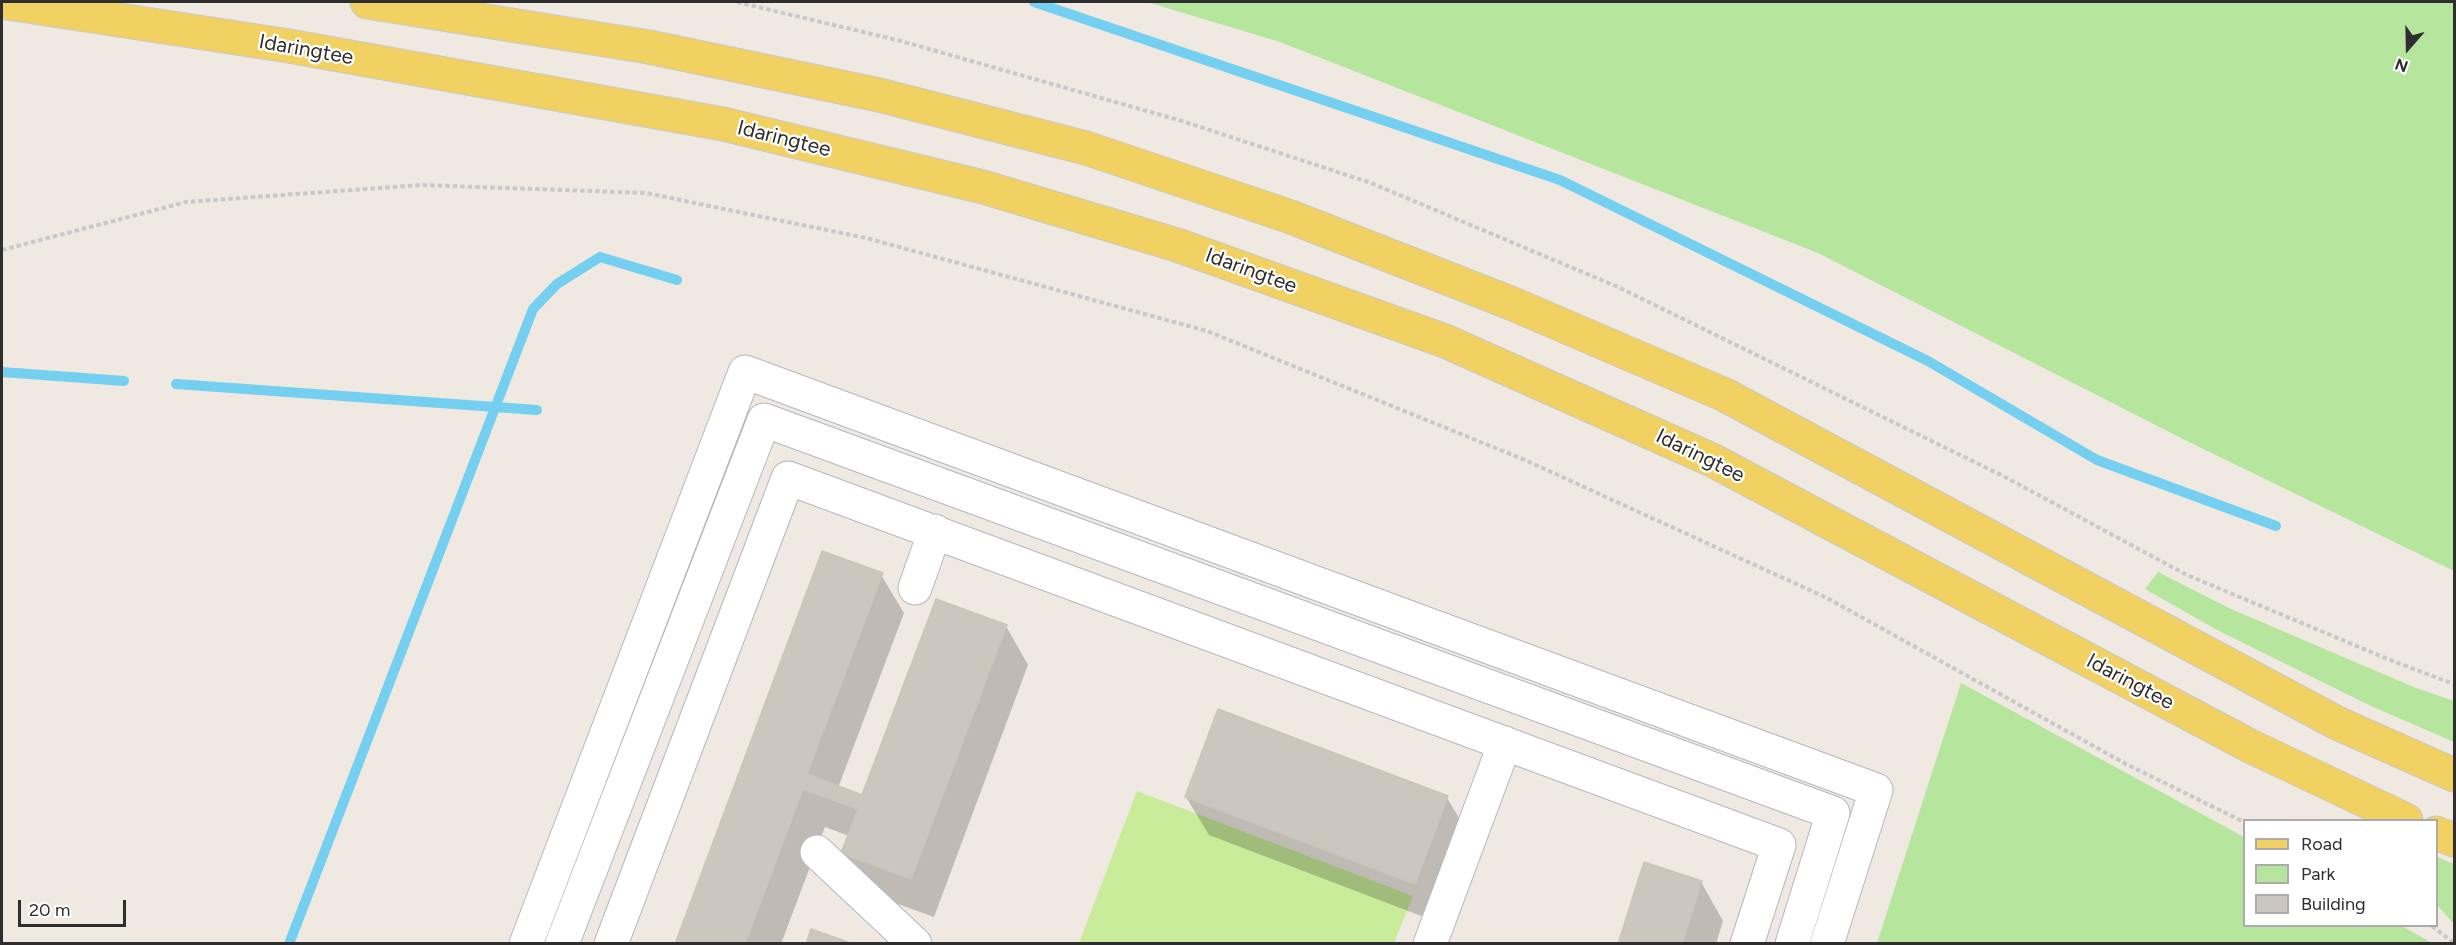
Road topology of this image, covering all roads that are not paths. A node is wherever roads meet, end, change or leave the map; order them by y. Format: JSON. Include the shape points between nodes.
{"nodes":[{"id":1,"x":2,"y":2,"type":"edge"},
{"id":2,"x":367,"y":2,"type":"edge"},
{"id":3,"x":935,"y":531,"type":"junction"},
{"id":4,"x":915,"y":588,"type":"dead end"},
{"id":5,"x":1505,"y":743,"type":"junction"},
{"id":6,"x":2454,"y":775,"type":"edge"},
{"id":7,"x":2404,"y":819,"type":"edge"},
{"id":8,"x":2438,"y":834,"type":"edge"},
{"id":9,"x":2454,"y":840,"type":"edge"},
{"id":10,"x":817,"y":852,"type":"dead end"},
{"id":11,"x":1444,"y":927,"type":"edge"},
{"id":12,"x":526,"y":944,"type":"edge"},
{"id":13,"x":562,"y":944,"type":"edge"},
{"id":14,"x":611,"y":944,"type":"edge"},
{"id":15,"x":915,"y":944,"type":"edge"},
{"id":16,"x":1747,"y":944,"type":"edge"},
{"id":17,"x":1792,"y":944,"type":"edge"},
{"id":18,"x":1827,"y":944,"type":"edge"}],
"edges":[{"from":1,"to":7,"type":"main road","name":"Idaringtee","via":[[289,46],[723,124],[983,187],[1177,245],[1445,341],[1712,460],[2250,746]]},
{"from":2,"to":6,"type":"main road","via":[[649,47],[879,95],[1086,148],[1291,217],[1513,304],[1725,395],[2337,723]]},
{"from":3,"to":4,"type":"lane"},
{"from":3,"to":5,"type":"lane"},
{"from":3,"to":14,"type":"lane","via":[[788,478]]},
{"from":5,"to":11,"type":"lane"},
{"from":5,"to":16,"type":"lane","via":[[1779,845]]},
{"from":8,"to":9,"type":"main road"},
{"from":10,"to":15,"type":"lane"},
{"from":12,"to":18,"type":"lane","via":[[745,372],[1876,790]]},
{"from":13,"to":17,"type":"lane","via":[[764,420],[1833,813]]}]}
